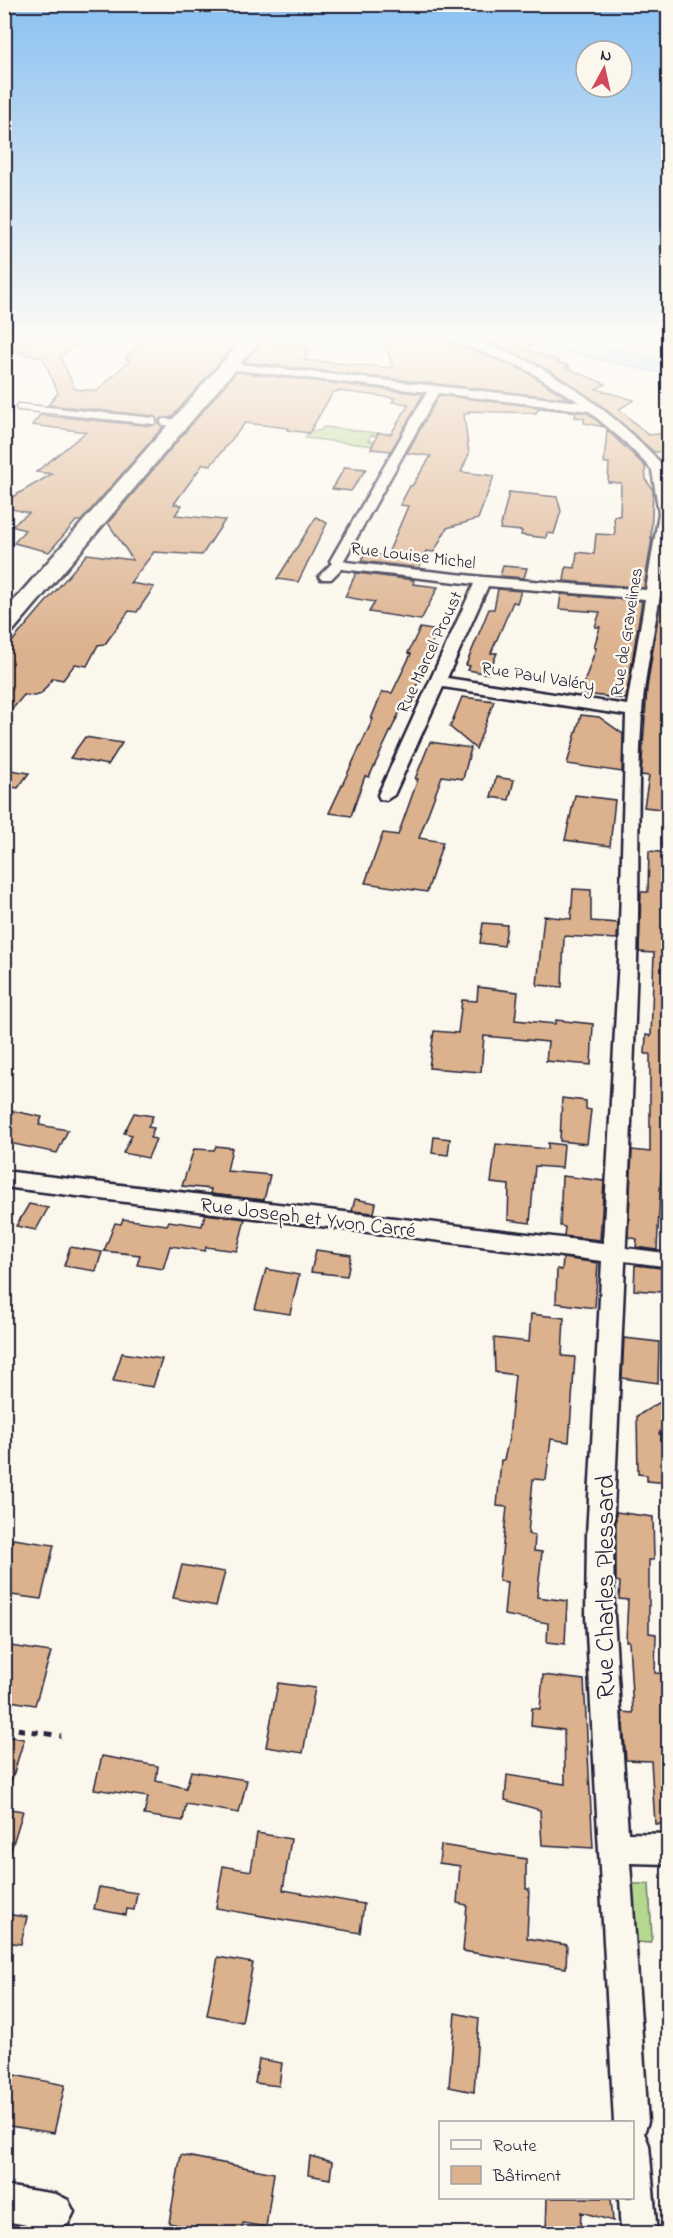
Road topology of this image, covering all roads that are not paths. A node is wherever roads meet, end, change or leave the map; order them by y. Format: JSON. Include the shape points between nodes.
{"nodes":[{"id":1,"x":155,"y":442,"type":"edge"},
{"id":2,"x":404,"y":442,"type":"edge"},
{"id":3,"x":630,"y":442,"type":"edge"},
{"id":4,"x":339,"y":564,"type":"junction"},
{"id":5,"x":326,"y":576,"type":"dead end"},
{"id":6,"x":483,"y":581,"type":"junction"},
{"id":7,"x":651,"y":595,"type":"junction"},
{"id":8,"x":4,"y":627,"type":"edge"},
{"id":9,"x":437,"y":681,"type":"junction"},
{"id":10,"x":634,"y":711,"type":"junction"},
{"id":11,"x":386,"y":795,"type":"dead end"},
{"id":12,"x":623,"y":1052,"type":"joint"},
{"id":13,"x":4,"y":1179,"type":"edge"},
{"id":14,"x":613,"y":1253,"type":"junction"},
{"id":15,"x":669,"y":1260,"type":"edge"},
{"id":16,"x":614,"y":1848,"type":"junction"},
{"id":17,"x":669,"y":1849,"type":"edge"},
{"id":18,"x":631,"y":2121,"type":"edge"},
{"id":19,"x":634,"y":2160,"type":"edge"},
{"id":20,"x":4,"y":2203,"type":"edge"},
{"id":21,"x":56,"y":2212,"type":"dead end"},
{"id":22,"x":639,"y":2234,"type":"edge"}],
"edges":[{"from":1,"to":8,"type":"main road"},
{"from":2,"to":4,"type":"street","name":"Rue Louise Michel","via":[[338,559]]},
{"from":3,"to":7,"type":"street","name":"Rue de Gravelines","via":[[660,475],[666,513]]},
{"from":4,"to":5,"type":"street","name":"Rue Louise Michel"},
{"from":4,"to":6,"type":"street","name":"Rue Louise Michel"},
{"from":6,"to":7,"type":"street","name":"Rue Marcel Proust"},
{"from":6,"to":9,"type":"street","name":"Rue Marcel Proust"},
{"from":7,"to":10,"type":"street","name":"Rue de Gravelines"},
{"from":9,"to":10,"type":"street","name":"Rue Paul Valéry"},
{"from":9,"to":11,"type":"street","name":"Rue Marcel Proust"},
{"from":10,"to":12,"type":"street","name":"Rue de Gravelines"},
{"from":12,"to":14,"type":"street","name":"Rue Charles Plessard"},
{"from":13,"to":14,"type":"street","name":"Rue Joseph et Yvon Carré"},
{"from":14,"to":15,"type":"lane"},
{"from":14,"to":16,"type":"street","name":"Rue Charles Plessard","via":[[600,1616]]},
{"from":16,"to":17,"type":"street"},
{"from":16,"to":18,"type":"street","name":"Rue Charles Plessard"},
{"from":19,"to":22,"type":"street"},
{"from":20,"to":21,"type":"street"}]}
